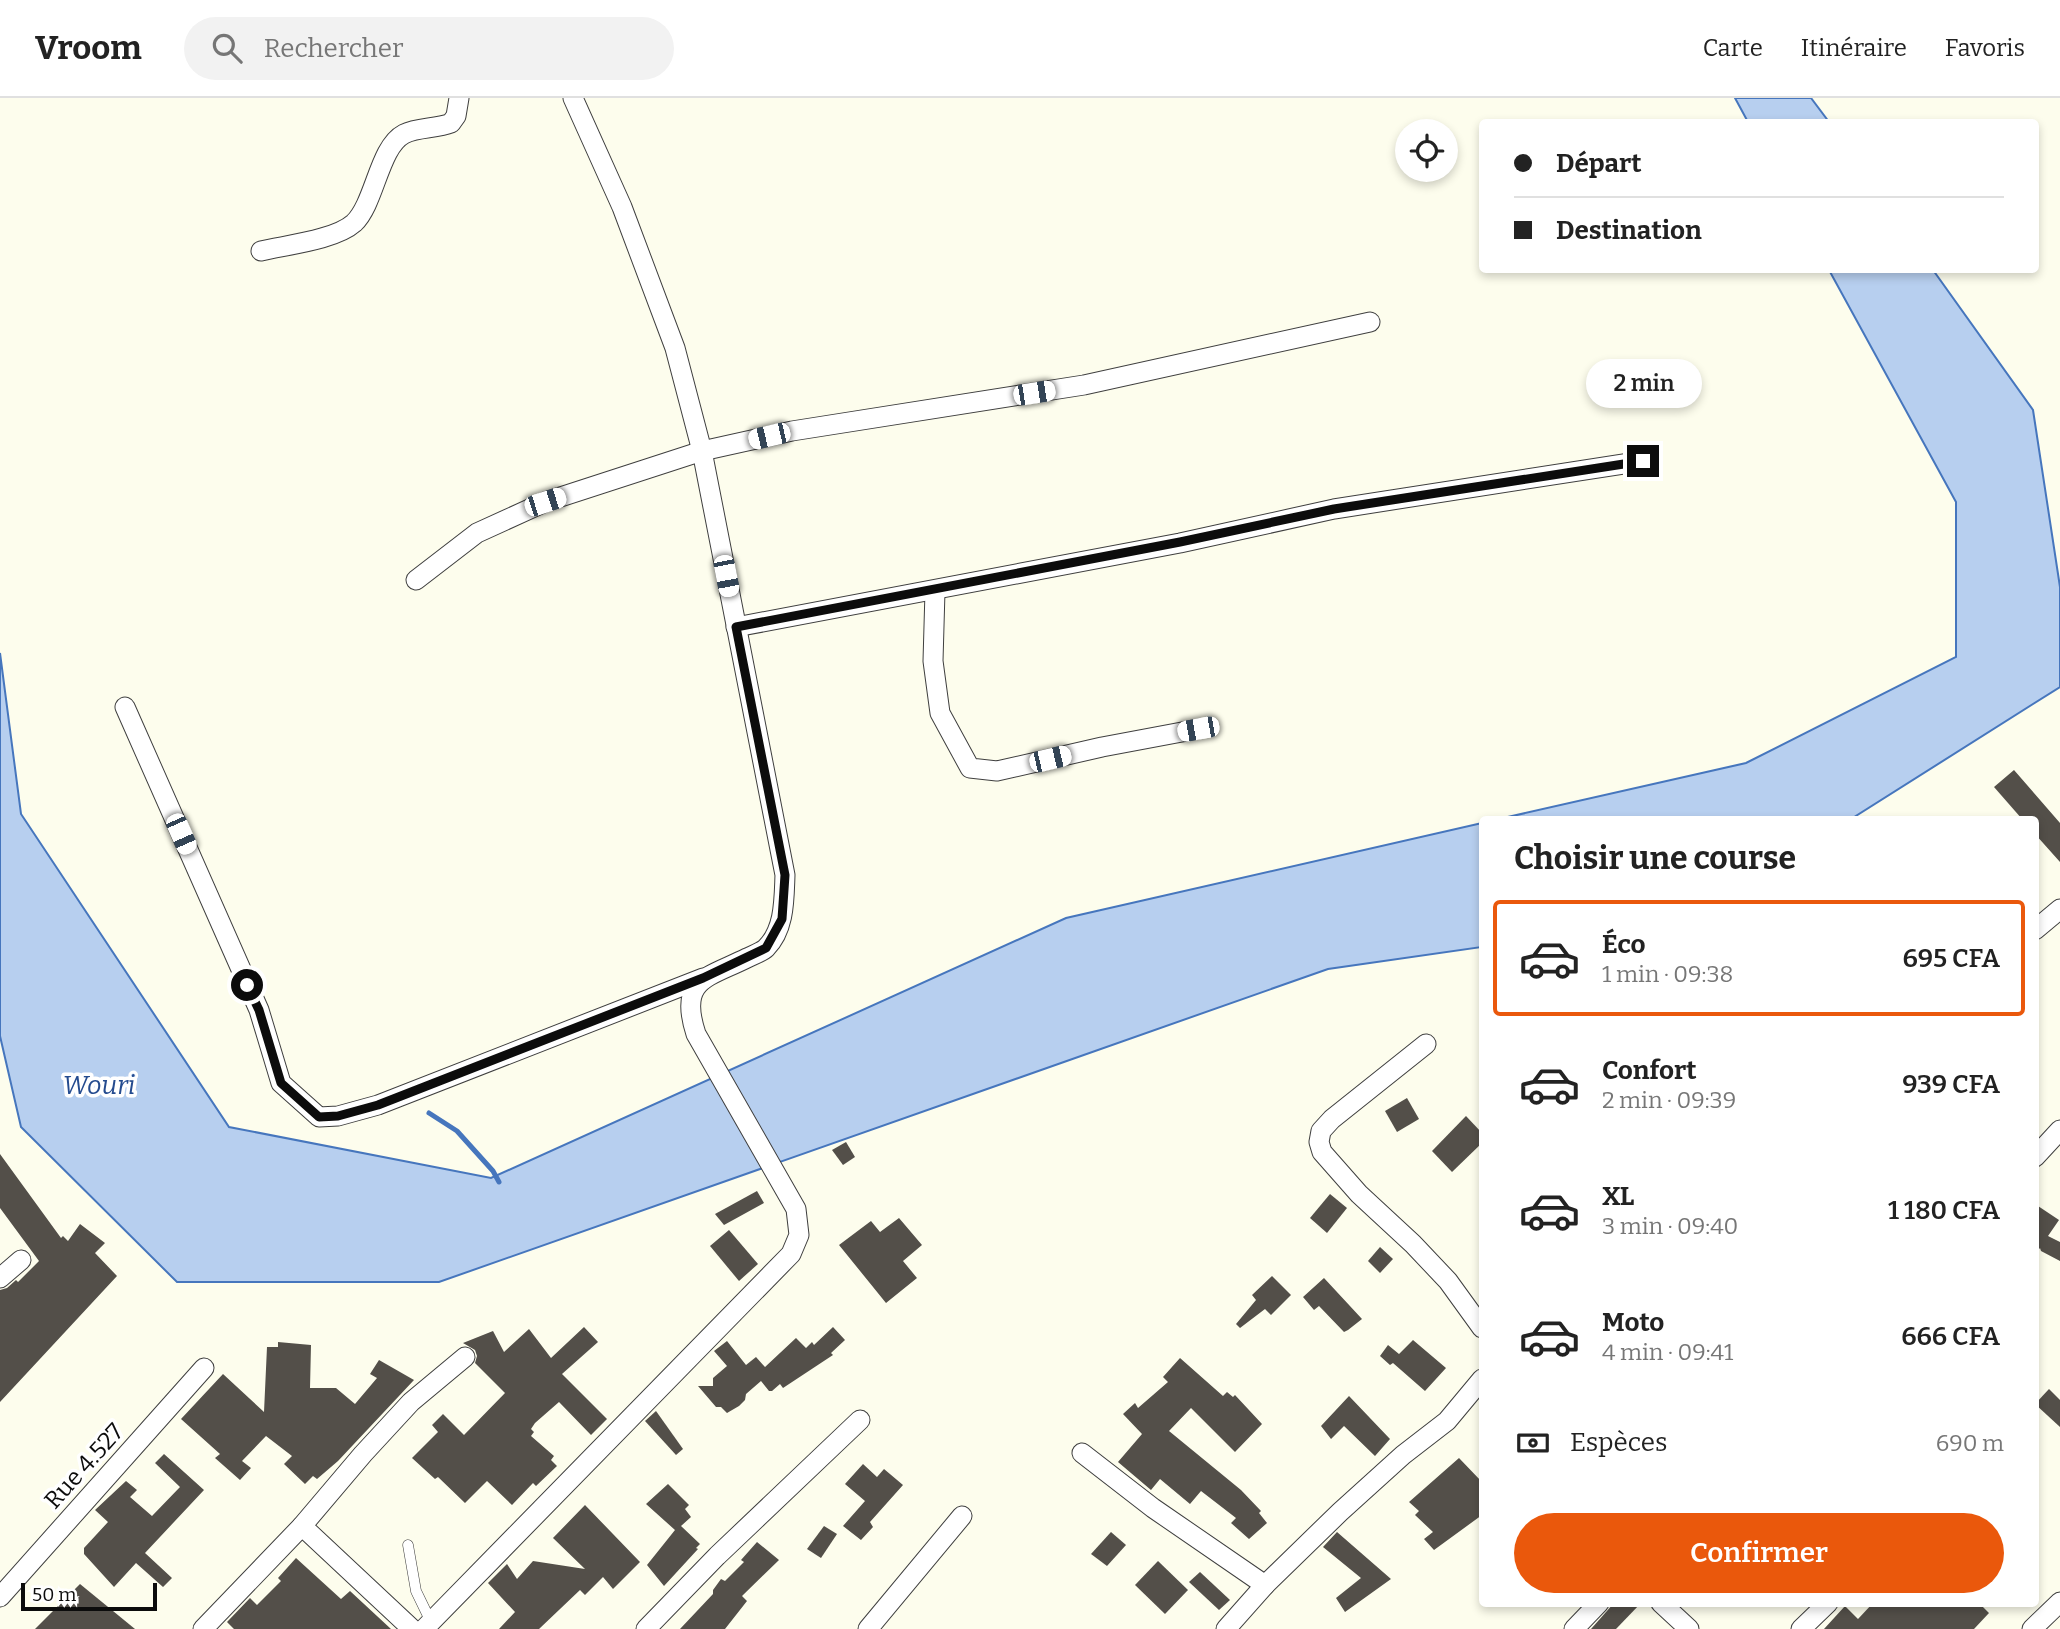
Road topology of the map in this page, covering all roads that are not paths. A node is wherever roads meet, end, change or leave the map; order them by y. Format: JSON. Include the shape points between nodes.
{"nodes":[{"id":1,"x":458,"y":98,"type":"edge"},
{"id":2,"x":573,"y":98,"type":"edge"},
{"id":3,"x":261,"y":251,"type":"dead end"},
{"id":4,"x":1370,"y":322,"type":"dead end"},
{"id":5,"x":702,"y":451,"type":"junction"},
{"id":6,"x":1643,"y":461,"type":"dead end"},
{"id":7,"x":416,"y":580,"type":"dead end"},
{"id":8,"x":935,"y":590,"type":"junction"},
{"id":9,"x":736,"y":627,"type":"junction"},
{"id":10,"x":125,"y":707,"type":"dead end"},
{"id":11,"x":1198,"y":729,"type":"dead end"},
{"id":12,"x":2060,"y":909,"type":"edge"},
{"id":13,"x":2039,"y":927,"type":"edge"},
{"id":14,"x":703,"y":978,"type":"junction"},
{"id":15,"x":1426,"y":1044,"type":"dead end"},
{"id":16,"x":2060,"y":1130,"type":"edge"},
{"id":17,"x":2039,"y":1153,"type":"edge"},
{"id":18,"x":21,"y":1261,"type":"dead end"},
{"id":19,"x":0,"y":1278,"type":"edge"},
{"id":20,"x":1479,"y":1324,"type":"edge"},
{"id":21,"x":465,"y":1357,"type":"dead end"},
{"id":22,"x":204,"y":1368,"type":"dead end"},
{"id":23,"x":1479,"y":1383,"type":"edge"},
{"id":24,"x":860,"y":1420,"type":"dead end"},
{"id":25,"x":1083,"y":1453,"type":"dead end"},
{"id":26,"x":961,"y":1516,"type":"dead end"},
{"id":27,"x":302,"y":1526,"type":"junction"},
{"id":28,"x":408,"y":1545,"type":"dead end"},
{"id":29,"x":1265,"y":1586,"type":"junction"},
{"id":30,"x":2,"y":1591,"type":"edge"},
{"id":31,"x":2060,"y":1602,"type":"edge"},
{"id":32,"x":1595,"y":1607,"type":"edge"},
{"id":33,"x":1665,"y":1607,"type":"edge"},
{"id":34,"x":1824,"y":1607,"type":"edge"},
{"id":35,"x":428,"y":1625,"type":"edge"},
{"id":36,"x":203,"y":1629,"type":"edge"},
{"id":37,"x":412,"y":1629,"type":"edge"},
{"id":38,"x":646,"y":1629,"type":"edge"},
{"id":39,"x":868,"y":1629,"type":"edge"},
{"id":40,"x":1226,"y":1629,"type":"edge"},
{"id":41,"x":1574,"y":1629,"type":"edge"},
{"id":42,"x":1689,"y":1629,"type":"edge"},
{"id":43,"x":1801,"y":1629,"type":"edge"},
{"id":44,"x":2032,"y":1629,"type":"edge"}],
"edges":[{"from":1,"to":3,"type":"street","via":[[451,123],[403,134],[392,145],[354,223],[339,233]]},
{"from":2,"to":5,"type":"street","via":[[622,207],[675,348]]},
{"from":4,"to":5,"type":"street","via":[[1084,385],[805,428]]},
{"from":5,"to":7,"type":"street","via":[[545,502],[477,533]]},
{"from":5,"to":9,"type":"street"},
{"from":6,"to":8,"type":"street","via":[[1334,509]]},
{"from":8,"to":9,"type":"street"},
{"from":8,"to":11,"type":"street","via":[[933,661],[940,713],[970,768],[998,771]]},
{"from":9,"to":14,"type":"street","via":[[785,875],[782,919],[766,948]]},
{"from":10,"to":14,"type":"street","via":[[259,1010],[281,1083],[319,1117],[378,1105]]},
{"from":12,"to":13,"type":"street"},
{"from":14,"to":35,"type":"street","via":[[692,994],[690,1016],[796,1209],[799,1235],[791,1254]]},
{"from":15,"to":20,"type":"street","via":[[1332,1119],[1321,1131],[1319,1142],[1322,1152],[1359,1194],[1448,1281]]},
{"from":16,"to":17,"type":"street"},
{"from":18,"to":19,"type":"street"},
{"from":21,"to":27,"type":"street","via":[[411,1402]]},
{"from":22,"to":30,"type":"street","name":"Rue 4.527"},
{"from":23,"to":29,"type":"street","via":[[1447,1421],[1394,1463]]},
{"from":24,"to":38,"type":"street"},
{"from":25,"to":29,"type":"street"},
{"from":26,"to":39,"type":"street"},
{"from":27,"to":36,"type":"street"},
{"from":27,"to":37,"type":"street"},
{"from":28,"to":35,"type":"lane"},
{"from":29,"to":40,"type":"street"},
{"from":31,"to":44,"type":"street"},
{"from":32,"to":41,"type":"street"},
{"from":33,"to":42,"type":"street"},
{"from":34,"to":43,"type":"street"}]}
